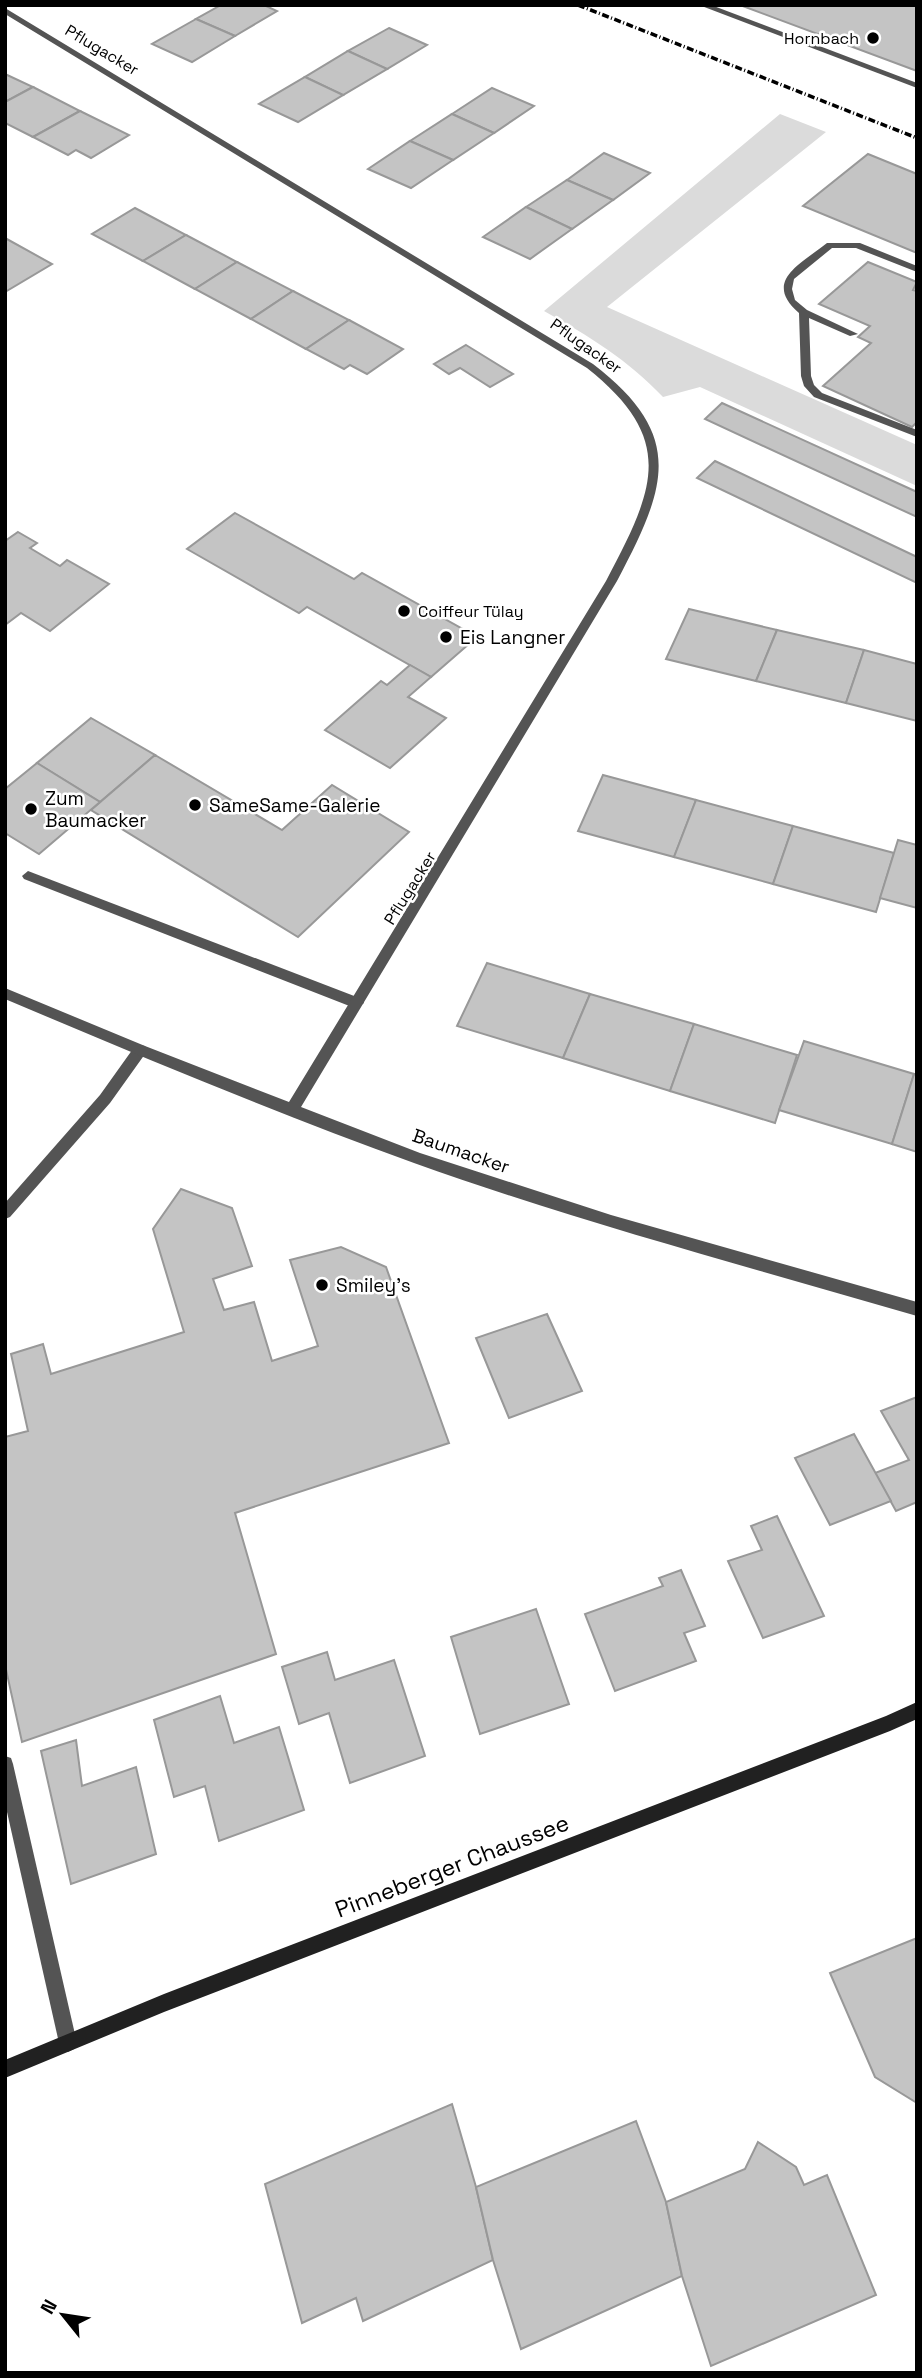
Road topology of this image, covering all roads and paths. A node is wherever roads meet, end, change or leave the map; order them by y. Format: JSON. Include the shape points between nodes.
{"nodes":[{"id":1,"x":703,"y":5,"type":"edge"},
{"id":2,"x":5,"y":10,"type":"edge"},
{"id":3,"x":917,"y":86,"type":"edge"},
{"id":4,"x":917,"y":269,"type":"edge"},
{"id":5,"x":804,"y":312,"type":"junction"},
{"id":6,"x":853,"y":334,"type":"dead end"},
{"id":7,"x":917,"y":435,"type":"edge"},
{"id":8,"x":28,"y":876,"type":"dead end"},
{"id":9,"x":5,"y":993,"type":"edge"},
{"id":10,"x":357,"y":1003,"type":"junction"},
{"id":11,"x":140,"y":1050,"type":"junction"},
{"id":12,"x":292,"y":1108,"type":"junction"},
{"id":13,"x":5,"y":1213,"type":"edge"},
{"id":14,"x":917,"y":1309,"type":"edge"},
{"id":15,"x":917,"y":1710,"type":"edge"},
{"id":16,"x":5,"y":1765,"type":"edge"},
{"id":17,"x":68,"y":2043,"type":"junction"},
{"id":18,"x":5,"y":2069,"type":"edge"}],
"edges":[{"from":1,"to":3,"type":"street"},
{"from":2,"to":10,"type":"street","name":"Pflugacker","via":[[590,366],[618,387],[640,413],[652,442],[655,472],[649,501],[618,566]]},
{"from":4,"to":5,"type":"street","via":[[857,245],[830,245],[790,278],[791,300]]},
{"from":5,"to":6,"type":"street"},
{"from":5,"to":7,"type":"street","via":[[809,386],[818,395]]},
{"from":8,"to":10,"type":"street"},
{"from":9,"to":11,"type":"street","name":"Baumacker"},
{"from":10,"to":12,"type":"street","name":"Pflugacker"},
{"from":11,"to":12,"type":"street","name":"Baumacker"},
{"from":11,"to":13,"type":"street","via":[[105,1099]]},
{"from":12,"to":14,"type":"street","name":"Baumacker","via":[[418,1158],[572,1208]]},
{"from":15,"to":17,"type":"main road","name":"Pinneberger Chaussee"},
{"from":16,"to":17,"type":"street"},
{"from":17,"to":18,"type":"main road","name":"Pinneberger Chaussee"}]}
